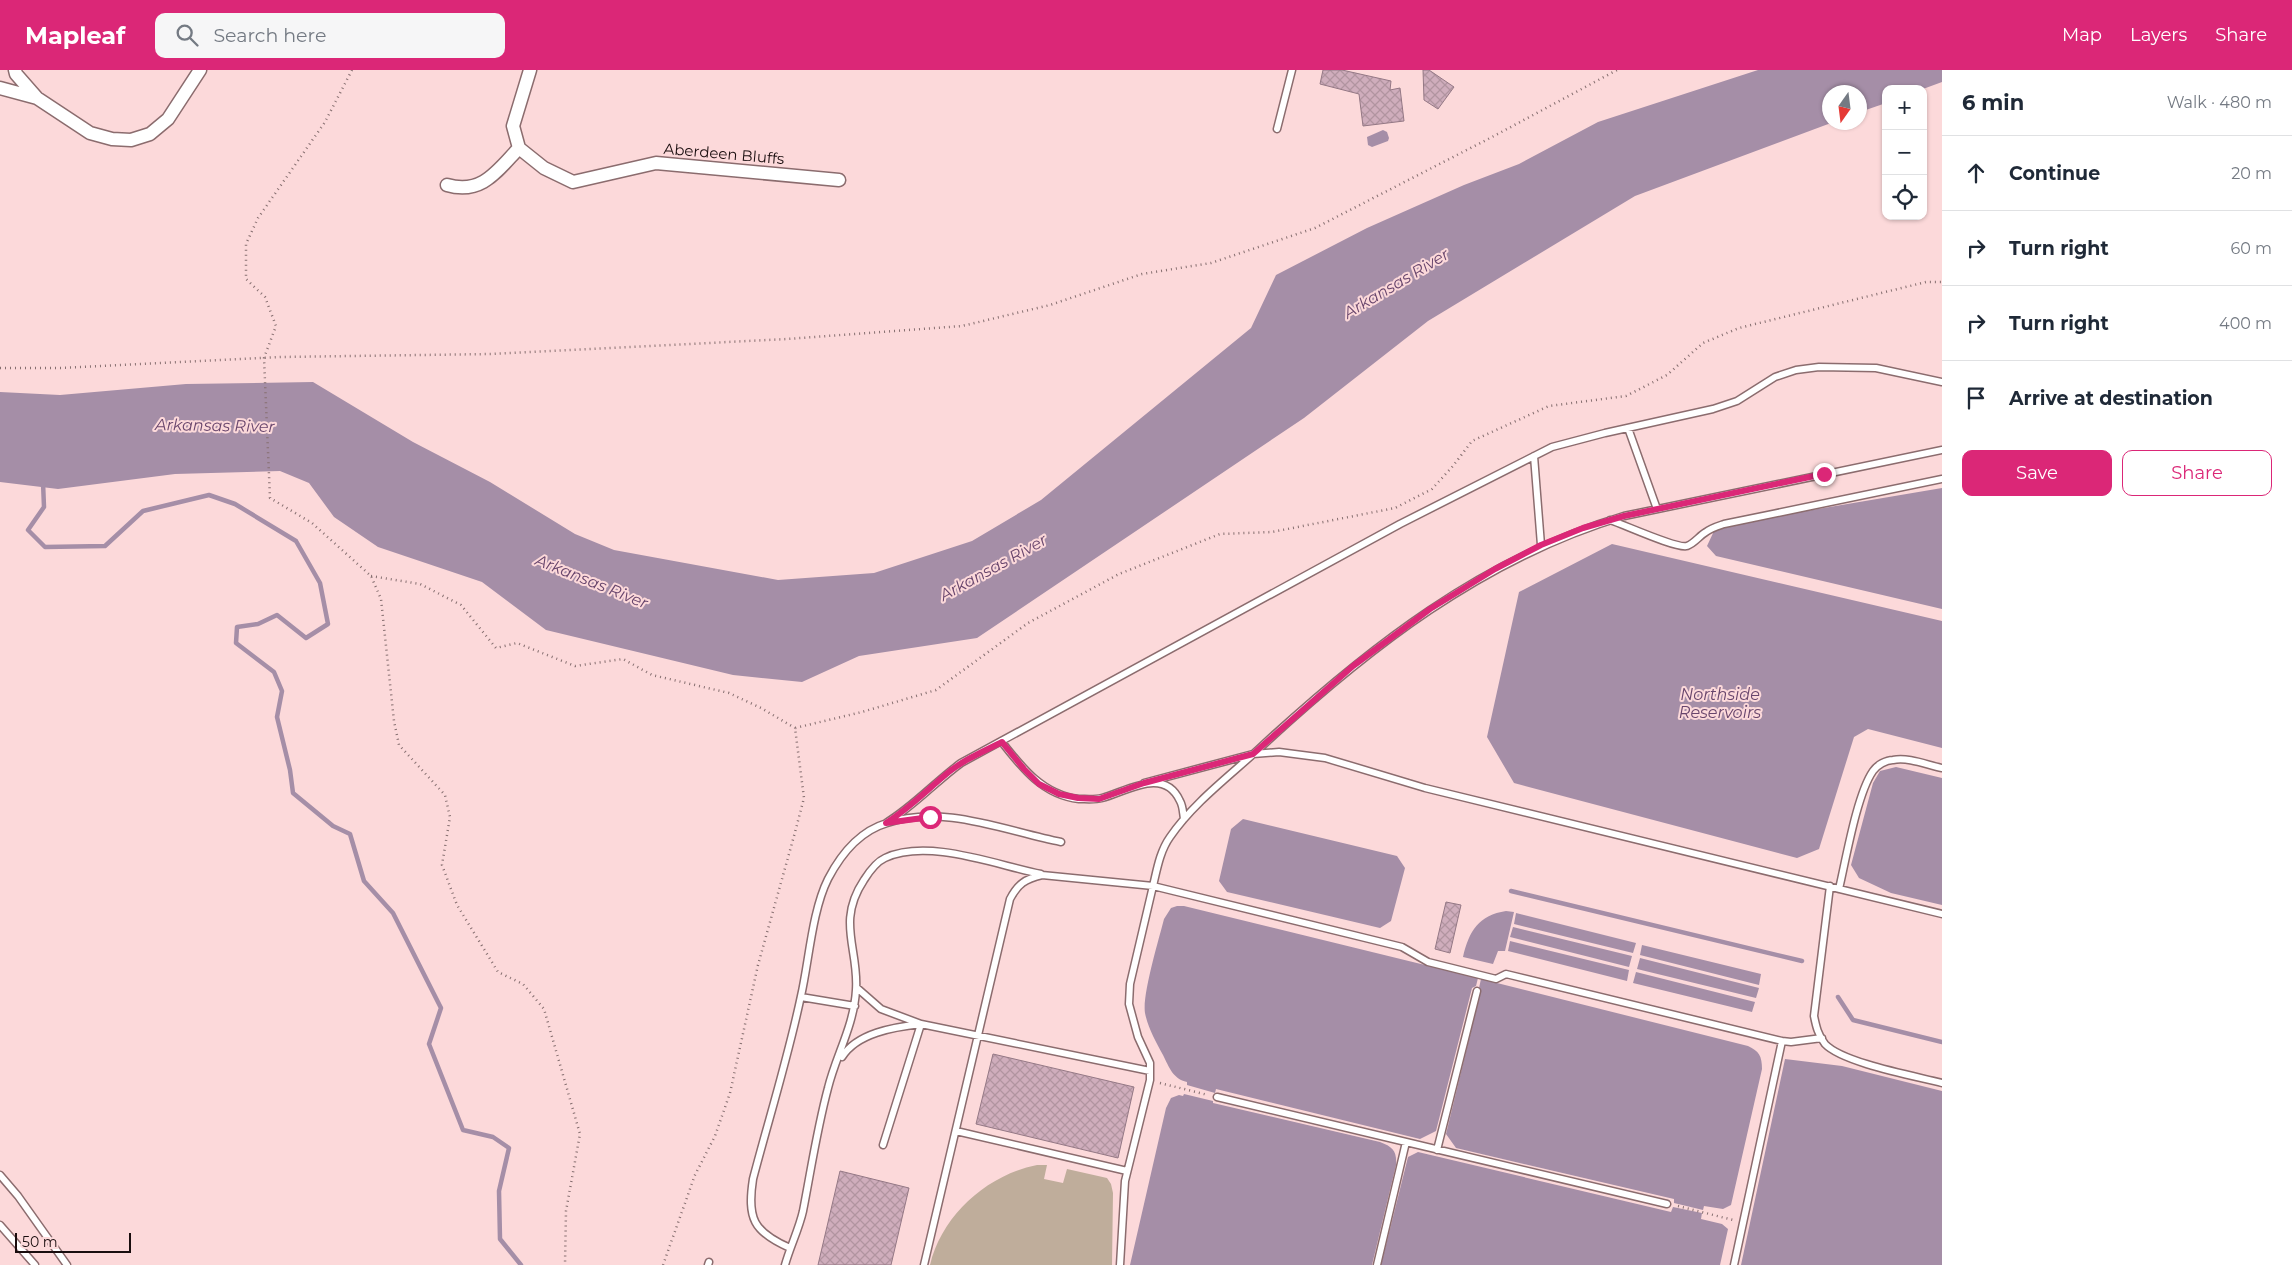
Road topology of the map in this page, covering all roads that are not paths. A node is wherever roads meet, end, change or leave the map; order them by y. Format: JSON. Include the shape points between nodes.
{"nodes":[{"id":1,"x":15,"y":70,"type":"edge"},
{"id":2,"x":200,"y":70,"type":"edge"},
{"id":3,"x":530,"y":70,"type":"edge"},
{"id":4,"x":1292,"y":70,"type":"edge"},
{"id":5,"x":0,"y":88,"type":"edge"},
{"id":6,"x":37,"y":98,"type":"junction"},
{"id":7,"x":1277,"y":129,"type":"dead end"},
{"id":8,"x":519,"y":148,"type":"junction"},
{"id":9,"x":838,"y":180,"type":"dead end"},
{"id":10,"x":448,"y":185,"type":"dead end"},
{"id":11,"x":1942,"y":382,"type":"edge"},
{"id":12,"x":1628,"y":428,"type":"junction"},
{"id":13,"x":1942,"y":450,"type":"edge"},
{"id":14,"x":1534,"y":456,"type":"junction"},
{"id":15,"x":1942,"y":479,"type":"edge"},
{"id":16,"x":1657,"y":509,"type":"junction"},
{"id":17,"x":1610,"y":520,"type":"junction"},
{"id":18,"x":1541,"y":545,"type":"junction"},
{"id":19,"x":1002,"y":742,"type":"junction"},
{"id":20,"x":1253,"y":754,"type":"junction"},
{"id":21,"x":1942,"y":768,"type":"edge"},
{"id":22,"x":1144,"y":783,"type":"junction"},
{"id":23,"x":1184,"y":819,"type":"junction"},
{"id":24,"x":886,"y":823,"type":"junction"},
{"id":25,"x":1061,"y":842,"type":"dead end"},
{"id":26,"x":1042,"y":874,"type":"junction"},
{"id":27,"x":1152,"y":886,"type":"junction"},
{"id":28,"x":1830,"y":886,"type":"junction"},
{"id":29,"x":1839,"y":889,"type":"junction"},
{"id":30,"x":1942,"y":914,"type":"edge"},
{"id":31,"x":857,"y":988,"type":"junction"},
{"id":32,"x":1477,"y":991,"type":"dead end"},
{"id":33,"x":801,"y":997,"type":"junction"},
{"id":34,"x":855,"y":1006,"type":"junction"},
{"id":35,"x":920,"y":1024,"type":"junction"},
{"id":36,"x":978,"y":1035,"type":"junction"},
{"id":37,"x":1822,"y":1038,"type":"junction"},
{"id":38,"x":1782,"y":1041,"type":"junction"},
{"id":39,"x":836,"y":1066,"type":"junction"},
{"id":40,"x":1150,"y":1071,"type":"junction"},
{"id":41,"x":1942,"y":1083,"type":"edge"},
{"id":42,"x":1217,"y":1097,"type":"road end"},
{"id":43,"x":956,"y":1132,"type":"junction"},
{"id":44,"x":1406,"y":1142,"type":"junction"},
{"id":45,"x":883,"y":1145,"type":"dead end"},
{"id":46,"x":1437,"y":1150,"type":"junction"},
{"id":47,"x":1127,"y":1172,"type":"junction"},
{"id":48,"x":0,"y":1175,"type":"edge"},
{"id":49,"x":1667,"y":1204,"type":"road end"},
{"id":50,"x":0,"y":1225,"type":"edge"},
{"id":51,"x":790,"y":1248,"type":"junction"},
{"id":52,"x":35,"y":1265,"type":"edge"},
{"id":53,"x":67,"y":1265,"type":"edge"},
{"id":54,"x":785,"y":1265,"type":"edge"},
{"id":55,"x":924,"y":1265,"type":"edge"},
{"id":56,"x":1120,"y":1265,"type":"edge"},
{"id":57,"x":1377,"y":1265,"type":"edge"},
{"id":58,"x":1734,"y":1265,"type":"edge"}],
"edges":[{"from":1,"to":6,"type":"street"},
{"from":2,"to":6,"type":"street","via":[[168,119],[150,134],[131,140],[112,139],[90,132]]},
{"from":3,"to":8,"type":"street","via":[[513,126]]},
{"from":4,"to":7,"type":"lane"},
{"from":5,"to":6,"type":"street"},
{"from":8,"to":9,"type":"street","name":"Aberdeen Bluffs","via":[[544,168],[573,182],[656,164]]},
{"from":8,"to":10,"type":"street","via":[[484,183],[469,188]]},
{"from":11,"to":12,"type":"lane","via":[[1876,368],[1796,370],[1775,377],[1737,401],[1713,410]]},
{"from":12,"to":14,"type":"lane","via":[[1552,447]]},
{"from":12,"to":16,"type":"lane"},
{"from":13,"to":16,"type":"lane"},
{"from":14,"to":18,"type":"lane"},
{"from":14,"to":19,"type":"lane","via":[[1254,602]]},
{"from":15,"to":17,"type":"lane","via":[[1724,524],[1686,547],[1669,544]]},
{"from":16,"to":17,"type":"lane"},
{"from":17,"to":18,"type":"lane"},
{"from":18,"to":20,"type":"lane","via":[[1430,609],[1353,666]]},
{"from":19,"to":22,"type":"lane","via":[[1039,784],[1059,794],[1099,799]]},
{"from":19,"to":24,"type":"lane","via":[[961,763],[904,812]]},
{"from":20,"to":22,"type":"lane"},
{"from":20,"to":23,"type":"lane"},
{"from":20,"to":28,"type":"lane","via":[[1279,752],[1325,758],[1425,788]]},
{"from":21,"to":29,"type":"lane","via":[[1892,760],[1874,769],[1861,798]]},
{"from":22,"to":23,"type":"lane","via":[[1154,782],[1173,792],[1180,801]]},
{"from":23,"to":27,"type":"lane","via":[[1161,855]]},
{"from":24,"to":25,"type":"lane","via":[[906,818],[949,818]]},
{"from":24,"to":33,"type":"lane","via":[[854,842],[827,881]]},
{"from":26,"to":27,"type":"lane"},
{"from":26,"to":31,"type":"lane","via":[[945,852],[903,852],[883,859],[860,886],[853,906],[850,930]]},
{"from":26,"to":36,"type":"lane","via":[[1026,878],[1010,899]]},
{"from":27,"to":38,"type":"lane","via":[[1402,947],[1428,962],[1496,979],[1506,974]]},
{"from":27,"to":40,"type":"lane","via":[[1130,984],[1129,1004]]},
{"from":28,"to":29,"type":"lane"},
{"from":28,"to":37,"type":"lane","via":[[1814,1016],[1817,1032]]},
{"from":29,"to":30,"type":"lane"},
{"from":31,"to":34,"type":"lane"},
{"from":31,"to":35,"type":"lane","via":[[881,1009]]},
{"from":32,"to":46,"type":"lane"},
{"from":33,"to":34,"type":"lane"},
{"from":33,"to":51,"type":"lane","via":[[753,1179],[750,1202],[761,1232]]},
{"from":34,"to":39,"type":"lane"},
{"from":35,"to":36,"type":"lane"},
{"from":35,"to":39,"type":"lane","via":[[898,1027],[858,1041],[844,1053]]},
{"from":35,"to":45,"type":"lane"},
{"from":36,"to":40,"type":"lane"},
{"from":36,"to":43,"type":"lane"},
{"from":37,"to":38,"type":"lane"},
{"from":37,"to":41,"type":"lane","via":[[1826,1045],[1841,1055]]},
{"from":38,"to":58,"type":"lane"},
{"from":39,"to":51,"type":"lane","via":[[816,1136],[802,1213]]},
{"from":40,"to":47,"type":"lane"},
{"from":42,"to":44,"type":"lane"},
{"from":43,"to":47,"type":"lane"},
{"from":43,"to":55,"type":"lane"},
{"from":44,"to":46,"type":"lane"},
{"from":44,"to":57,"type":"lane"},
{"from":46,"to":49,"type":"lane"},
{"from":47,"to":56,"type":"lane","via":[[1122,1205]]},
{"from":48,"to":53,"type":"lane"},
{"from":50,"to":52,"type":"lane"},
{"from":51,"to":54,"type":"lane"}]}
